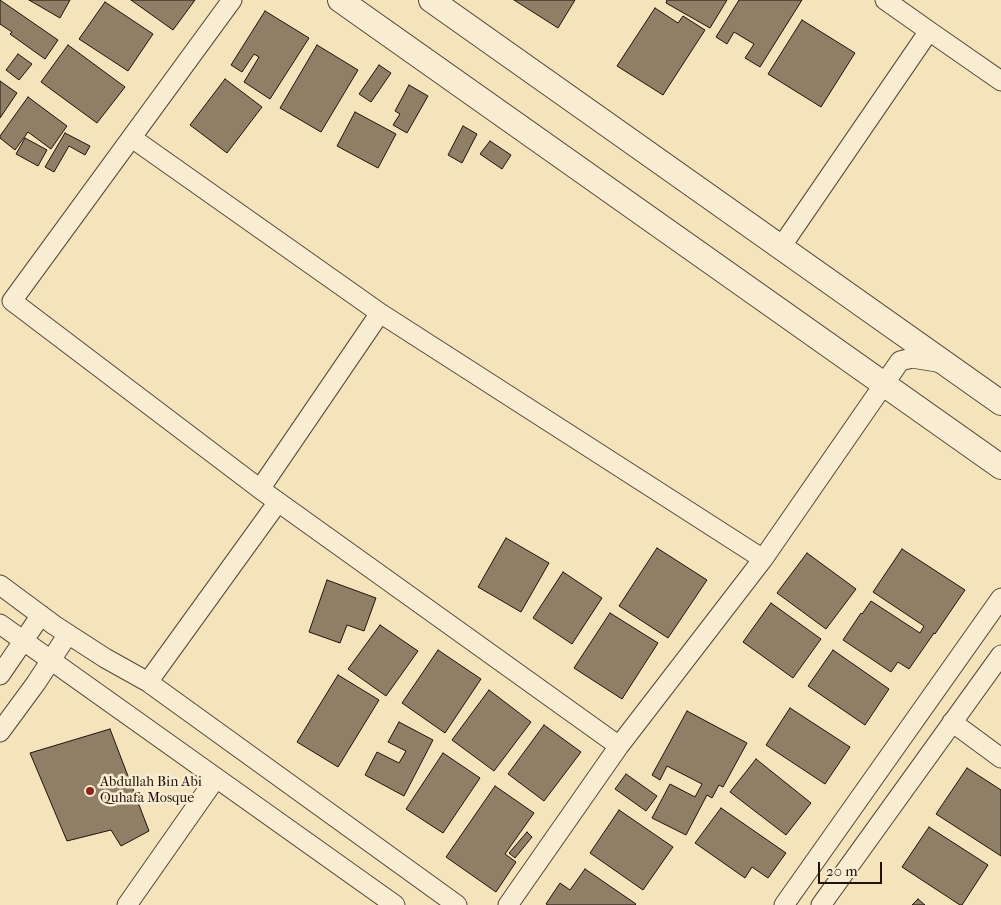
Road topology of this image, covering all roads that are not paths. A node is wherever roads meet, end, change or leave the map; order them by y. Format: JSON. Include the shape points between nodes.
{"nodes":[{"id":1,"x":232,"y":0,"type":"edge"},
{"id":2,"x":340,"y":0,"type":"edge"},
{"id":3,"x":431,"y":0,"type":"edge"},
{"id":4,"x":885,"y":0,"type":"edge"},
{"id":5,"x":929,"y":31,"type":"junction"},
{"id":6,"x":1001,"y":81,"type":"edge"},
{"id":7,"x":132,"y":138,"type":"junction"},
{"id":8,"x":781,"y":247,"type":"junction"},
{"id":9,"x":6,"y":297,"type":"edge"},
{"id":10,"x":380,"y":313,"type":"junction"},
{"id":11,"x":944,"y":363,"type":"junction"},
{"id":12,"x":884,"y":384,"type":"junction"},
{"id":13,"x":1001,"y":403,"type":"edge"},
{"id":14,"x":1001,"y":467,"type":"edge"},
{"id":15,"x":260,"y":489,"type":"junction"},
{"id":16,"x":278,"y":502,"type":"junction"},
{"id":17,"x":763,"y":559,"type":"junction"},
{"id":18,"x":0,"y":585,"type":"edge"},
{"id":19,"x":1001,"y":598,"type":"edge"},
{"id":20,"x":41,"y":615,"type":"junction"},
{"id":21,"x":0,"y":624,"type":"edge"},
{"id":22,"x":68,"y":634,"type":"junction"},
{"id":23,"x":23,"y":641,"type":"junction"},
{"id":24,"x":1001,"y":655,"type":"edge"},
{"id":25,"x":50,"y":660,"type":"junction"},
{"id":26,"x":0,"y":675,"type":"edge"},
{"id":27,"x":148,"y":682,"type":"junction"},
{"id":28,"x":952,"y":722,"type":"junction"},
{"id":29,"x":0,"y":732,"type":"edge"},
{"id":30,"x":619,"y":746,"type":"junction"},
{"id":31,"x":1001,"y":758,"type":"edge"},
{"id":32,"x":216,"y":778,"type":"junction"},
{"id":33,"x":127,"y":905,"type":"edge"},
{"id":34,"x":395,"y":905,"type":"edge"},
{"id":35,"x":457,"y":905,"type":"edge"},
{"id":36,"x":508,"y":905,"type":"edge"},
{"id":37,"x":784,"y":905,"type":"edge"},
{"id":38,"x":821,"y":905,"type":"edge"}],
"edges":[{"from":1,"to":7,"type":"street"},
{"from":2,"to":12,"type":"street"},
{"from":3,"to":8,"type":"street"},
{"from":4,"to":5,"type":"street"},
{"from":5,"to":6,"type":"street"},
{"from":5,"to":8,"type":"street"},
{"from":7,"to":9,"type":"street"},
{"from":7,"to":10,"type":"street"},
{"from":8,"to":11,"type":"street"},
{"from":9,"to":15,"type":"street"},
{"from":10,"to":15,"type":"street"},
{"from":10,"to":17,"type":"street"},
{"from":11,"to":12,"type":"street","via":[[912,358],[900,361]]},
{"from":11,"to":13,"type":"street"},
{"from":12,"to":14,"type":"street"},
{"from":12,"to":17,"type":"street"},
{"from":15,"to":16,"type":"street"},
{"from":16,"to":27,"type":"street"},
{"from":16,"to":30,"type":"street"},
{"from":17,"to":30,"type":"street"},
{"from":18,"to":20,"type":"street"},
{"from":19,"to":37,"type":"street"},
{"from":20,"to":22,"type":"street"},
{"from":20,"to":23,"type":"street"},
{"from":21,"to":23,"type":"street"},
{"from":22,"to":25,"type":"street"},
{"from":22,"to":27,"type":"street"},
{"from":23,"to":25,"type":"street"},
{"from":23,"to":26,"type":"street"},
{"from":24,"to":28,"type":"street"},
{"from":25,"to":29,"type":"street"},
{"from":25,"to":32,"type":"street"},
{"from":27,"to":35,"type":"street"},
{"from":28,"to":31,"type":"street"},
{"from":28,"to":38,"type":"street"},
{"from":30,"to":36,"type":"street"},
{"from":32,"to":33,"type":"street"},
{"from":32,"to":34,"type":"street"}]}
